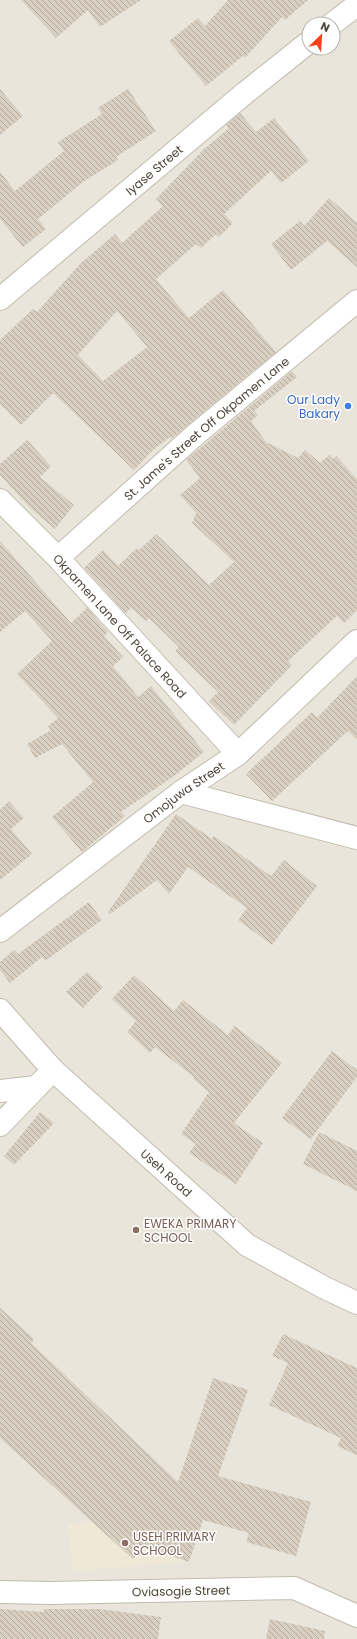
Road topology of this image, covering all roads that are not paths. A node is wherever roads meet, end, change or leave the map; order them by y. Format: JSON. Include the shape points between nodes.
{"nodes":[{"id":1,"x":357,"y":5,"type":"edge"},
{"id":2,"x":341,"y":17,"type":"edge"},
{"id":3,"x":301,"y":48,"type":"edge"},
{"id":4,"x":0,"y":299,"type":"edge"},
{"id":5,"x":357,"y":301,"type":"edge"},
{"id":6,"x":0,"y":500,"type":"edge"},
{"id":7,"x":58,"y":558,"type":"junction"},
{"id":8,"x":357,"y":641,"type":"edge"},
{"id":9,"x":238,"y":754,"type":"junction"},
{"id":10,"x":182,"y":792,"type":"junction"},
{"id":11,"x":357,"y":838,"type":"edge"},
{"id":12,"x":0,"y":931,"type":"edge"},
{"id":13,"x":0,"y":1010,"type":"edge"},
{"id":14,"x":53,"y":1070,"type":"junction"},
{"id":15,"x":36,"y":1087,"type":"junction"},
{"id":16,"x":0,"y":1091,"type":"edge"},
{"id":17,"x":0,"y":1125,"type":"edge"},
{"id":18,"x":357,"y":1303,"type":"edge"},
{"id":19,"x":0,"y":1592,"type":"edge"},
{"id":20,"x":357,"y":1616,"type":"edge"}],
"edges":[{"from":1,"to":2,"type":"street"},
{"from":3,"to":4,"type":"street","name":"Iyase Street"},
{"from":5,"to":7,"type":"street","name":"St. Jame's Street Off Okpamen Lane","via":[[195,434]]},
{"from":6,"to":7,"type":"street","name":"Okpamen Lane Off Palace Road"},
{"from":7,"to":9,"type":"street","name":"Okpamen Lane Off Palace Road"},
{"from":8,"to":9,"type":"street","name":"Omojuwa Street"},
{"from":9,"to":10,"type":"street","name":"Omojuwa Street"},
{"from":10,"to":11,"type":"street"},
{"from":10,"to":12,"type":"street","name":"Omojuwa Street"},
{"from":13,"to":14,"type":"street","name":"Useh Road"},
{"from":14,"to":15,"type":"street"},
{"from":14,"to":18,"type":"street","name":"Useh Road","via":[[247,1245]]},
{"from":15,"to":16,"type":"street"},
{"from":15,"to":17,"type":"street"},
{"from":19,"to":20,"type":"street","name":"Oviasogie Street","via":[[294,1588]]}]}
